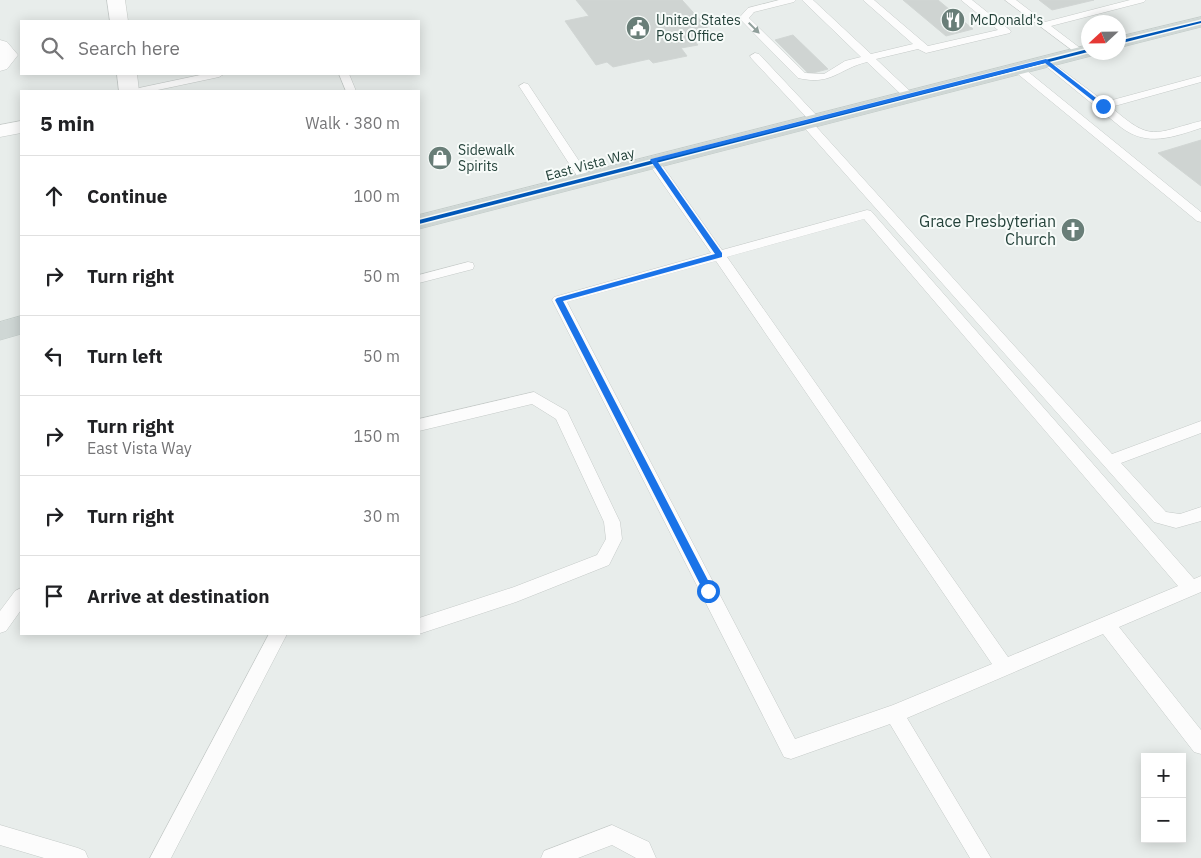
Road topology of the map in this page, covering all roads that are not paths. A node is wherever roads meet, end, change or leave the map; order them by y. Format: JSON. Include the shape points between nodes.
{"nodes":[{"id":1,"x":116,"y":0,"type":"edge"},
{"id":2,"x":792,"y":0,"type":"edge"},
{"id":3,"x":806,"y":0,"type":"edge"},
{"id":4,"x":868,"y":0,"type":"edge"},
{"id":5,"x":966,"y":0,"type":"edge"},
{"id":6,"x":1010,"y":0,"type":"edge"},
{"id":7,"x":1110,"y":0,"type":"edge"},
{"id":8,"x":1141,"y":0,"type":"edge"},
{"id":9,"x":1083,"y":2,"type":"dead end"},
{"id":10,"x":1119,"y":6,"type":"junction"},
{"id":11,"x":1062,"y":7,"type":"dead end"},
{"id":12,"x":1096,"y":12,"type":"junction"},
{"id":13,"x":1076,"y":17,"type":"junction"},
{"id":14,"x":119,"y":20,"type":"edge"},
{"id":15,"x":1201,"y":22,"type":"edge"},
{"id":16,"x":1043,"y":25,"type":"junction"},
{"id":17,"x":1126,"y":41,"type":"edge"},
{"id":18,"x":920,"y":45,"type":"junction"},
{"id":19,"x":0,"y":46,"type":"edge"},
{"id":20,"x":1081,"y":50,"type":"edge"},
{"id":21,"x":1081,"y":53,"type":"edge"},
{"id":22,"x":755,"y":56,"type":"dead end"},
{"id":23,"x":868,"y":58,"type":"junction"},
{"id":24,"x":1046,"y":61,"type":"junction"},
{"id":25,"x":0,"y":64,"type":"edge"},
{"id":26,"x":1017,"y":68,"type":"junction"},
{"id":27,"x":126,"y":75,"type":"edge"},
{"id":28,"x":214,"y":75,"type":"edge"},
{"id":29,"x":344,"y":75,"type":"edge"},
{"id":30,"x":1201,"y":79,"type":"edge"},
{"id":31,"x":524,"y":86,"type":"dead end"},
{"id":32,"x":129,"y":90,"type":"edge"},
{"id":33,"x":144,"y":90,"type":"edge"},
{"id":34,"x":351,"y":90,"type":"edge"},
{"id":35,"x":909,"y":96,"type":"junction"},
{"id":36,"x":1103,"y":106,"type":"junction"},
{"id":37,"x":20,"y":115,"type":"edge"},
{"id":38,"x":0,"y":119,"type":"edge"},
{"id":39,"x":810,"y":121,"type":"junction"},
{"id":40,"x":1201,"y":124,"type":"edge"},
{"id":41,"x":20,"y":127,"type":"edge"},
{"id":42,"x":0,"y":131,"type":"edge"},
{"id":43,"x":653,"y":160,"type":"junction"},
{"id":44,"x":585,"y":178,"type":"junction"},
{"id":45,"x":1201,"y":218,"type":"edge"},
{"id":46,"x":420,"y":222,"type":"edge"},
{"id":47,"x":719,"y":255,"type":"junction"},
{"id":48,"x":468,"y":266,"type":"dead end"},
{"id":49,"x":420,"y":279,"type":"edge"},
{"id":50,"x":20,"y":325,"type":"edge"},
{"id":51,"x":0,"y":331,"type":"edge"},
{"id":52,"x":420,"y":425,"type":"edge"},
{"id":53,"x":1201,"y":426,"type":"edge"},
{"id":54,"x":1110,"y":461,"type":"junction"},
{"id":55,"x":1201,"y":514,"type":"edge"},
{"id":56,"x":1196,"y":586,"type":"edge"},
{"id":57,"x":20,"y":597,"type":"edge"},
{"id":58,"x":1106,"y":624,"type":"junction"},
{"id":59,"x":0,"y":625,"type":"edge"},
{"id":60,"x":420,"y":626,"type":"edge"},
{"id":61,"x":277,"y":635,"type":"edge"},
{"id":62,"x":1005,"y":667,"type":"junction"},
{"id":63,"x":894,"y":714,"type":"junction"},
{"id":64,"x":1201,"y":744,"type":"edge"},
{"id":65,"x":0,"y":835,"type":"edge"},
{"id":66,"x":78,"y":858,"type":"edge"},
{"id":67,"x":160,"y":858,"type":"edge"},
{"id":68,"x":551,"y":858,"type":"edge"},
{"id":69,"x":646,"y":858,"type":"edge"},
{"id":70,"x":981,"y":858,"type":"edge"}],
"edges":[{"from":1,"to":14,"type":"street"},
{"from":2,"to":23,"type":"lane","one_way":true,"via":[[751,10],[744,18],[802,76],[826,77],[849,63]]},
{"from":3,"to":23,"type":"lane"},
{"from":4,"to":18,"type":"lane"},
{"from":5,"to":18,"type":"lane","via":[[1006,31],[926,50]]},
{"from":6,"to":16,"type":"lane"},
{"from":7,"to":10,"type":"lane"},
{"from":8,"to":10,"type":"lane"},
{"from":9,"to":12,"type":"lane"},
{"from":10,"to":12,"type":"lane"},
{"from":11,"to":13,"type":"lane"},
{"from":12,"to":13,"type":"lane"},
{"from":13,"to":16,"type":"lane"},
{"from":15,"to":17,"type":"main road"},
{"from":16,"to":20,"type":"lane"},
{"from":18,"to":23,"type":"lane"},
{"from":19,"to":25,"type":"street","via":[[9,55]]},
{"from":21,"to":24,"type":"main road","name":"East Vista Way"},
{"from":22,"to":39,"type":"lane"},
{"from":23,"to":35,"type":"lane"},
{"from":24,"to":26,"type":"main road","name":"East Vista Way"},
{"from":24,"to":36,"type":"lane"},
{"from":26,"to":35,"type":"main road","name":"East Vista Way"},
{"from":26,"to":45,"type":"lane"},
{"from":27,"to":32,"type":"street"},
{"from":28,"to":33,"type":"lane"},
{"from":29,"to":34,"type":"lane"},
{"from":30,"to":36,"type":"lane"},
{"from":31,"to":44,"type":"lane"},
{"from":35,"to":39,"type":"main road","name":"East Vista Way"},
{"from":36,"to":40,"type":"lane","via":[[1146,136],[1160,136]]},
{"from":37,"to":38,"type":"street"},
{"from":39,"to":43,"type":"main road","name":"East Vista Way"},
{"from":39,"to":54,"type":"lane"},
{"from":41,"to":42,"type":"street"},
{"from":43,"to":44,"type":"main road","name":"East Vista Way"},
{"from":43,"to":47,"type":"lane"},
{"from":44,"to":46,"type":"main road","name":"East Vista Way"},
{"from":47,"to":56,"type":"lane","via":[[867,214]]},
{"from":47,"to":62,"type":"lane"},
{"from":47,"to":63,"type":"lane","via":[[559,300],[791,750]]},
{"from":48,"to":49,"type":"lane"},
{"from":50,"to":51,"type":"main road"},
{"from":52,"to":60,"type":"lane","via":[[534,398],[562,415],[612,522],[614,539],[603,560],[516,594]]},
{"from":53,"to":54,"type":"lane"},
{"from":54,"to":55,"type":"lane","via":[[1160,517],[1182,522]]},
{"from":56,"to":58,"type":"lane"},
{"from":57,"to":59,"type":"lane"},
{"from":58,"to":62,"type":"lane"},
{"from":58,"to":64,"type":"lane"},
{"from":61,"to":67,"type":"lane"},
{"from":62,"to":63,"type":"lane"},
{"from":63,"to":70,"type":"lane"},
{"from":65,"to":66,"type":"lane"},
{"from":68,"to":69,"type":"lane","via":[[612,835],[642,849]]}]}
